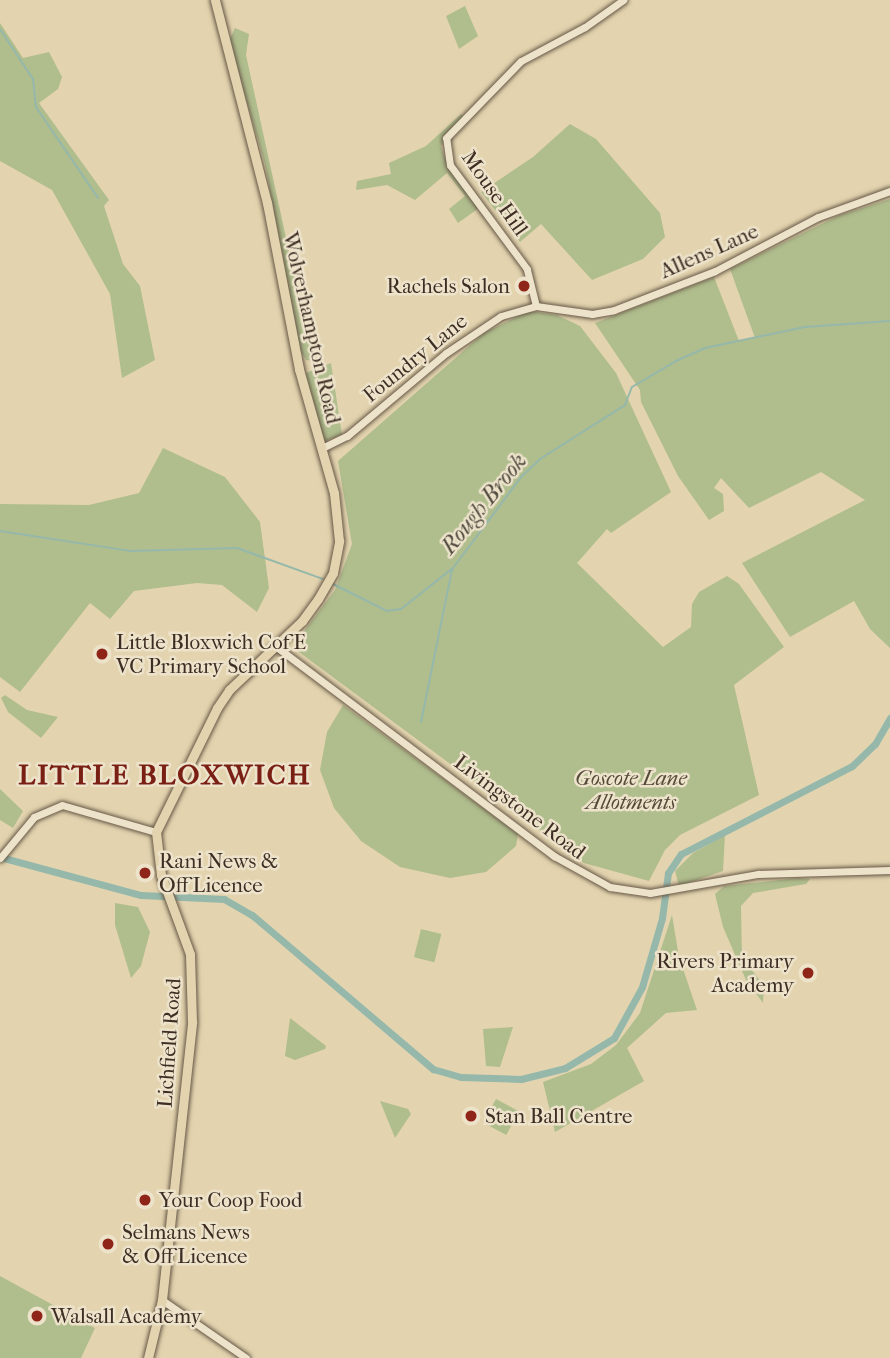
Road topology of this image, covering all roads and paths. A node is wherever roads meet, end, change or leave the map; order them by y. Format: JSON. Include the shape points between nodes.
{"nodes":[{"id":1,"x":215,"y":0,"type":"edge"},
{"id":2,"x":623,"y":0,"type":"edge"},
{"id":3,"x":890,"y":191,"type":"edge"},
{"id":4,"x":536,"y":306,"type":"junction"},
{"id":5,"x":323,"y":448,"type":"junction"},
{"id":6,"x":274,"y":645,"type":"junction"},
{"id":7,"x":156,"y":832,"type":"junction"},
{"id":8,"x":0,"y":858,"type":"edge"},
{"id":9,"x":890,"y":870,"type":"edge"},
{"id":10,"x":162,"y":1300,"type":"junction"},
{"id":11,"x":148,"y":1358,"type":"edge"},
{"id":12,"x":246,"y":1358,"type":"edge"}],
"edges":[{"from":1,"to":5,"type":"main road","name":"Wolverhampton Road","via":[[264,190],[299,369]]},
{"from":2,"to":4,"type":"street","name":"Mouse Hill","via":[[585,27],[521,61],[455,126],[444,146],[450,165],[527,269]]},
{"from":3,"to":4,"type":"street","name":"Allens Lane","via":[[818,217],[715,271],[614,310],[592,314]]},
{"from":4,"to":5,"type":"street","name":"Foundry Lane","via":[[481,327],[347,436]]},
{"from":5,"to":6,"type":"main road","name":"Wolverhampton Road","via":[[338,516],[333,573],[302,621]]},
{"from":6,"to":7,"type":"main road","via":[[217,709]]},
{"from":6,"to":9,"type":"street","name":"Livingstone Road","via":[[575,872],[610,887],[650,893],[758,874]]},
{"from":7,"to":8,"type":"street","via":[[62,805],[34,817]]},
{"from":7,"to":10,"type":"main road","name":"Lichfield Road","via":[[158,863],[190,954],[192,1022]]},
{"from":10,"to":11,"type":"main road","name":"Lichfield Road"},
{"from":10,"to":12,"type":"street"}]}
